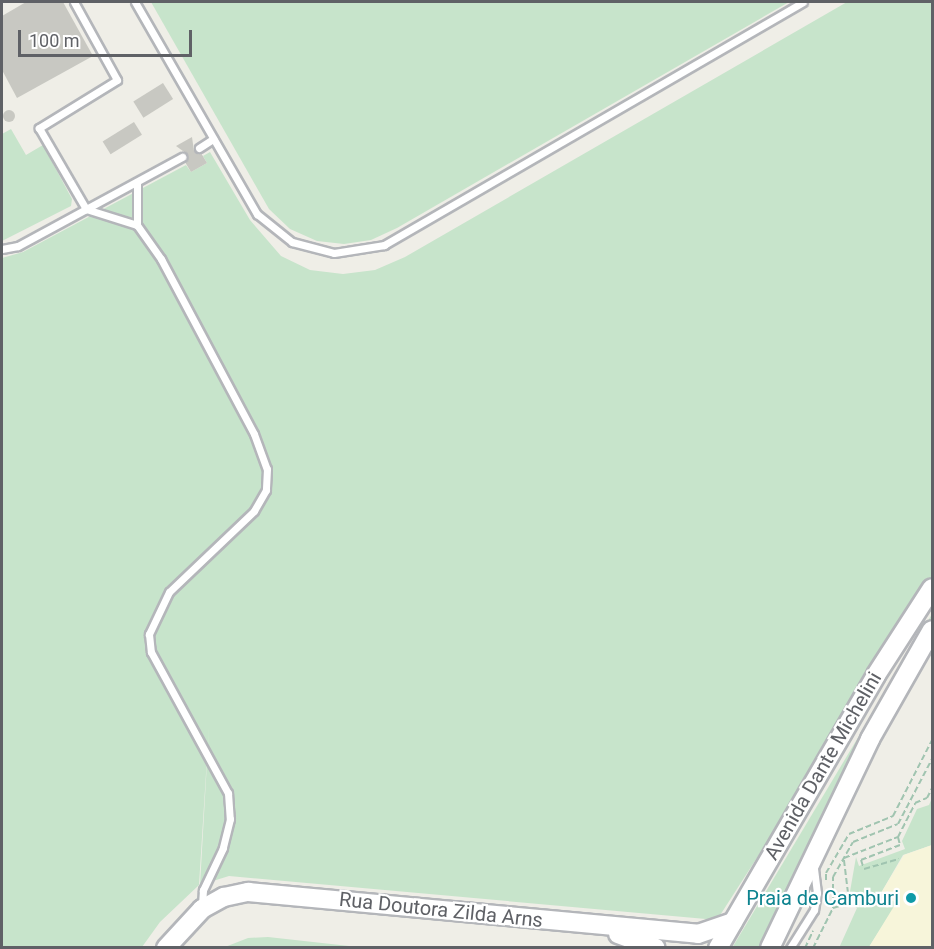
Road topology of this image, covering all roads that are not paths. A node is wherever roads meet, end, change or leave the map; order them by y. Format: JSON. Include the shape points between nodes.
{"nodes":[{"id":1,"x":74,"y":2,"type":"edge"},
{"id":2,"x":135,"y":2,"type":"edge"},
{"id":3,"x":803,"y":2,"type":"edge"},
{"id":4,"x":213,"y":139,"type":"junction"},
{"id":5,"x":198,"y":148,"type":"dead end"},
{"id":6,"x":182,"y":157,"type":"dead end"},
{"id":7,"x":137,"y":182,"type":"junction"},
{"id":8,"x":86,"y":209,"type":"junction"},
{"id":9,"x":137,"y":225,"type":"junction"},
{"id":10,"x":2,"y":249,"type":"edge"},
{"id":11,"x":933,"y":588,"type":"edge"},
{"id":12,"x":933,"y":630,"type":"edge"},
{"id":13,"x":813,"y":861,"type":"junction"},
{"id":14,"x":202,"y":909,"type":"junction"},
{"id":15,"x":733,"y":922,"type":"junction"},
{"id":16,"x":588,"y":925,"type":"junction"},
{"id":17,"x":166,"y":948,"type":"edge"},
{"id":18,"x":656,"y":948,"type":"edge"},
{"id":19,"x":718,"y":948,"type":"edge"},
{"id":20,"x":770,"y":948,"type":"edge"},
{"id":21,"x":790,"y":948,"type":"edge"}],
"edges":[{"from":1,"to":8,"type":"lane","via":[[117,80],[39,128]]},
{"from":2,"to":4,"type":"lane"},
{"from":3,"to":4,"type":"lane","via":[[384,245],[356,252],[315,251],[274,230],[257,214]]},
{"from":4,"to":5,"type":"lane"},
{"from":6,"to":7,"type":"lane"},
{"from":7,"to":8,"type":"lane"},
{"from":7,"to":9,"type":"lane"},
{"from":8,"to":9,"type":"lane"},
{"from":8,"to":10,"type":"lane","via":[[18,246]]},
{"from":9,"to":14,"type":"lane","via":[[161,259],[213,352],[255,434],[267,470],[266,490],[254,511],[169,592],[149,634],[151,652],[228,793],[227,829],[203,890]]},
{"from":11,"to":15,"type":"main road","name":"Avenida Dante Michelini","via":[[876,675]]},
{"from":12,"to":13,"type":"main road","name":"Avenida Dante Michelini","via":[[870,739]]},
{"from":13,"to":20,"type":"main road","name":"Avenida Dante Michelini"},
{"from":13,"to":21,"type":"lane","via":[[817,893],[814,910]]},
{"from":14,"to":16,"type":"main road","name":"Rua Doutora Zilda Arns","via":[[237,894],[263,892]]},
{"from":14,"to":17,"type":"main road","name":"Rua Doutora Zilda Arns"},
{"from":15,"to":16,"type":"main road","name":"Rua Doutora Zilda Arns","via":[[698,934]]},
{"from":15,"to":19,"type":"main road","name":"Avenida Dante Michelini"},
{"from":16,"to":18,"type":"main road"}]}
